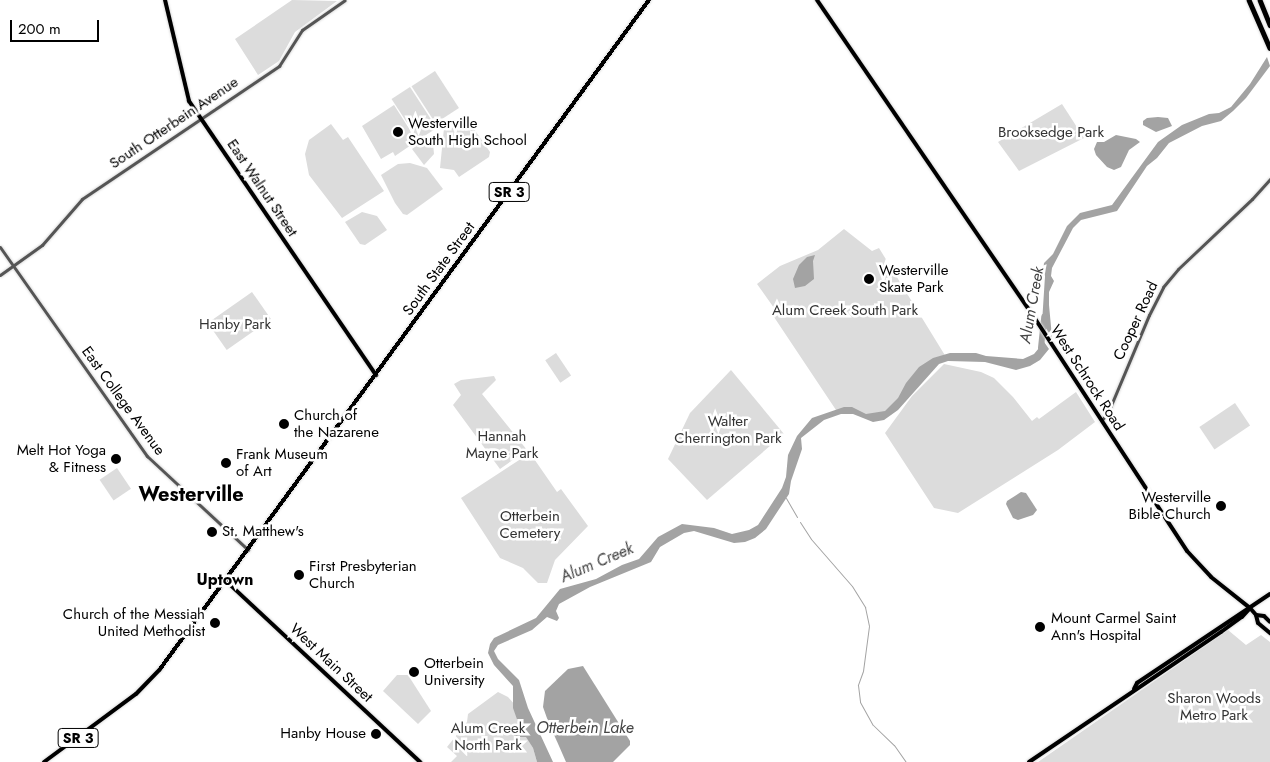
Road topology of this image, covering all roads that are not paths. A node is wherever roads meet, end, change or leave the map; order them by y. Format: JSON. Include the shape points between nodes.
{"nodes":[{"id":1,"x":166,"y":0,"type":"edge"},
{"id":2,"x":345,"y":0,"type":"edge"},
{"id":3,"x":648,"y":0,"type":"edge"},
{"id":4,"x":818,"y":0,"type":"edge"},
{"id":5,"x":1249,"y":0,"type":"edge"},
{"id":6,"x":1260,"y":0,"type":"edge"},
{"id":7,"x":1270,"y":25,"type":"edge"},
{"id":8,"x":1270,"y":48,"type":"edge"},
{"id":9,"x":200,"y":118,"type":"junction"},
{"id":10,"x":1270,"y":179,"type":"edge"},
{"id":11,"x":0,"y":247,"type":"edge"},
{"id":12,"x":13,"y":266,"type":"junction"},
{"id":13,"x":0,"y":275,"type":"edge"},
{"id":14,"x":376,"y":374,"type":"junction"},
{"id":15,"x":1102,"y":420,"type":"junction"},
{"id":16,"x":248,"y":550,"type":"junction"},
{"id":17,"x":225,"y":580,"type":"junction"},
{"id":18,"x":1270,"y":594,"type":"edge"},
{"id":19,"x":1250,"y":608,"type":"junction"},
{"id":20,"x":1256,"y":615,"type":"junction"},
{"id":21,"x":1270,"y":622,"type":"edge"},
{"id":22,"x":1270,"y":633,"type":"edge"},
{"id":23,"x":44,"y":762,"type":"edge"},
{"id":24,"x":420,"y":762,"type":"edge"},
{"id":25,"x":1029,"y":762,"type":"edge"}],
"edges":[{"from":1,"to":9,"type":"main road","name":"East Walnut Street","via":[[186,95]]},
{"from":2,"to":9,"type":"street","name":"South Otterbein Avenue","via":[[302,30],[279,66]]},
{"from":3,"to":14,"type":"main road","name":"South State Street","number":"SR 3"},
{"from":4,"to":15,"type":"main road","name":"West Schrock Road"},
{"from":5,"to":8,"type":"highway"},
{"from":6,"to":7,"type":"highway"},
{"from":9,"to":12,"type":"street","name":"South Otterbein Avenue","via":[[82,199],[46,240]]},
{"from":9,"to":14,"type":"main road","name":"East Walnut Street"},
{"from":10,"to":15,"type":"street","name":"Cooper Road","via":[[1163,287]]},
{"from":11,"to":12,"type":"street","name":"East College Avenue"},
{"from":12,"to":13,"type":"street","name":"South Otterbein Avenue"},
{"from":12,"to":16,"type":"street","name":"East College Avenue","via":[[146,456]]},
{"from":14,"to":16,"type":"main road","name":"South State Street","number":"SR 3"},
{"from":15,"to":19,"type":"main road","name":"West Schrock Road","via":[[1194,560]]},
{"from":16,"to":17,"type":"main road","number":"SR 3"},
{"from":17,"to":23,"type":"main road","number":"SR 3","via":[[152,680]]},
{"from":17,"to":24,"type":"main road","name":"West Main Street"},
{"from":18,"to":19,"type":"main road"},
{"from":19,"to":20,"type":"main road","name":"West Schrock Road"},
{"from":19,"to":25,"type":"main road","via":[[1238,613]]},
{"from":20,"to":21,"type":"main road","via":[[1264,616]]},
{"from":20,"to":22,"type":"main road","name":"West Schrock Road","via":[[1258,623]]}]}
